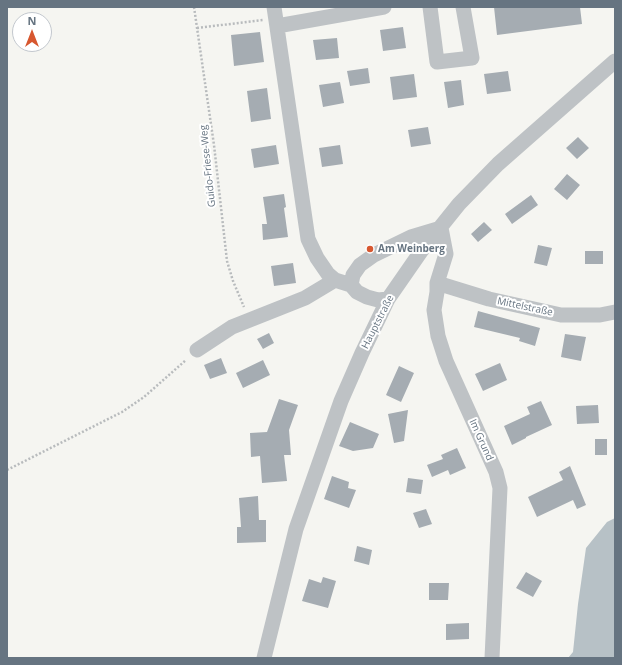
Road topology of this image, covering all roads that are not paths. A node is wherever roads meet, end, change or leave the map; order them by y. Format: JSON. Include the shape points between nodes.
{"nodes":[{"id":1,"x":384,"y":7,"type":"edge"},
{"id":2,"x":430,"y":7,"type":"edge"},
{"id":3,"x":463,"y":7,"type":"edge"},
{"id":4,"x":276,"y":17,"type":"edge"},
{"id":5,"x":615,"y":61,"type":"edge"},
{"id":6,"x":441,"y":228,"type":"junction"},
{"id":7,"x":335,"y":280,"type":"junction"},
{"id":8,"x":437,"y":283,"type":"junction"},
{"id":9,"x":351,"y":286,"type":"junction"},
{"id":10,"x":388,"y":299,"type":"junction"},
{"id":11,"x":615,"y":312,"type":"edge"},
{"id":12,"x":197,"y":350,"type":"road end"},
{"id":13,"x":264,"y":658,"type":"edge"},
{"id":14,"x":492,"y":658,"type":"edge"}],
"edges":[{"from":1,"to":4,"type":"street"},
{"from":2,"to":3,"type":"street","via":[[437,62],[472,58]]},
{"from":4,"to":7,"type":"street","via":[[308,239],[317,258]]},
{"from":5,"to":6,"type":"street","name":"Hauptstraße","via":[[498,164],[459,204]]},
{"from":6,"to":8,"type":"street","name":"Im Grund","via":[[446,254]]},
{"from":6,"to":9,"type":"street","via":[[411,237],[374,255],[360,265],[353,275]]},
{"from":6,"to":10,"type":"street","name":"Hauptstraße","via":[[422,250]]},
{"from":7,"to":9,"type":"street"},
{"from":7,"to":12,"type":"street","via":[[305,298],[232,327]]},
{"from":8,"to":11,"type":"street","name":"Mittelstraße","via":[[490,299],[561,315],[600,315]]},
{"from":8,"to":14,"type":"street","name":"Im Grund","via":[[434,310],[438,336],[446,361],[496,472],[500,488]]},
{"from":9,"to":10,"type":"street","via":[[356,292],[367,297]]},
{"from":10,"to":13,"type":"street","name":"Hauptstraße","via":[[341,401],[296,529]]}]}
